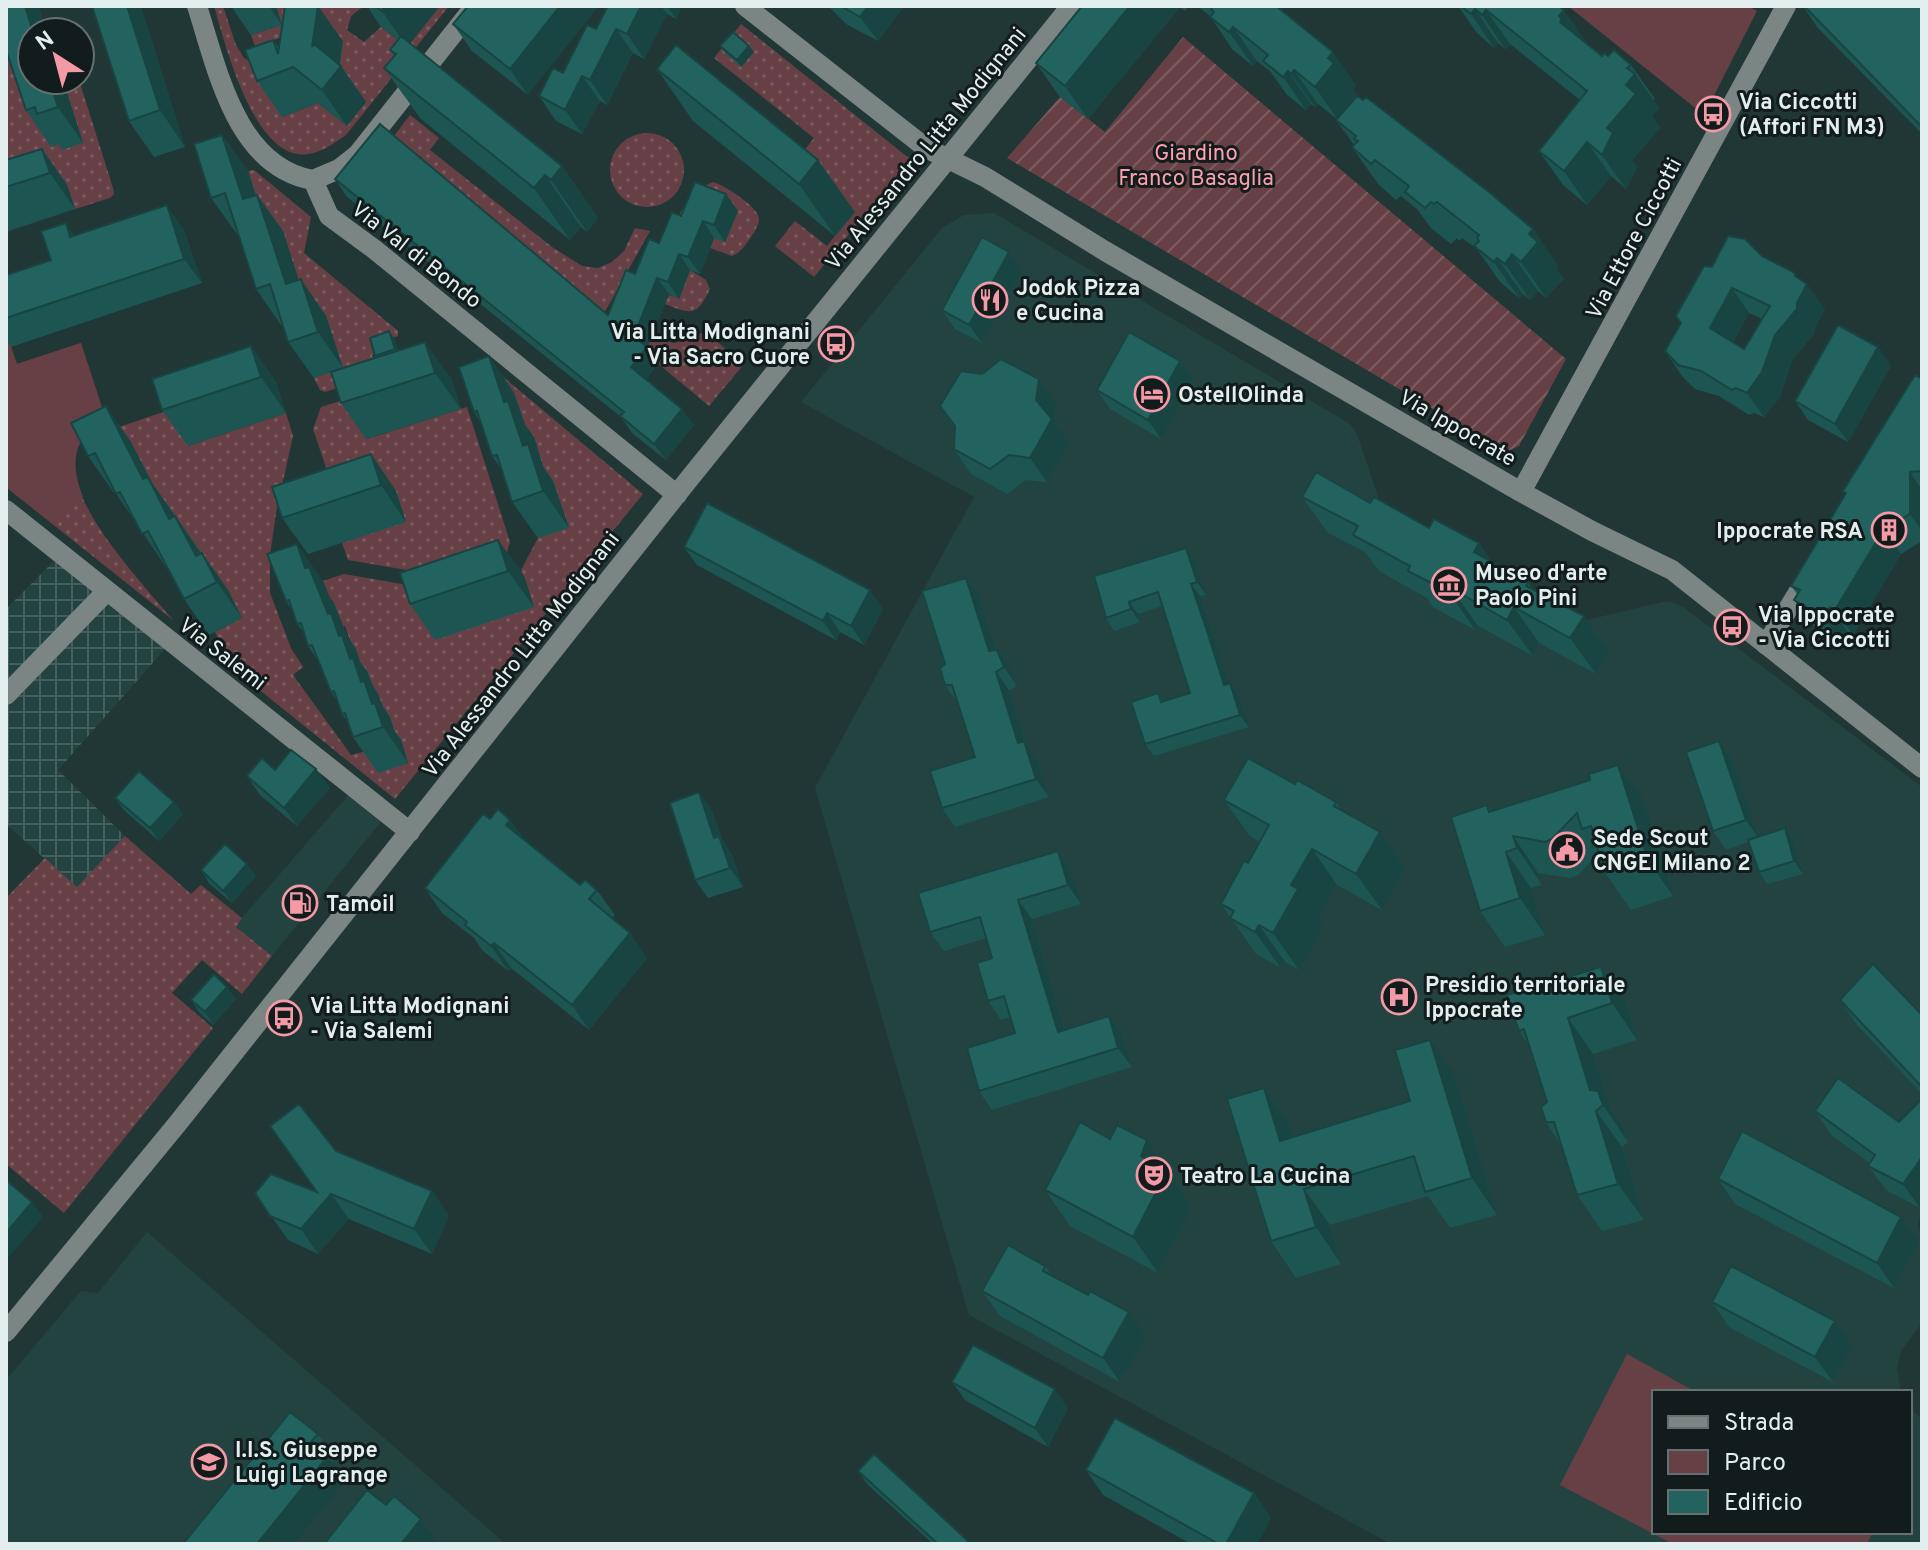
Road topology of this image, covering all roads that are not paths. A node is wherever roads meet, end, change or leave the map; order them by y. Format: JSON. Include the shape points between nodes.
{"nodes":[{"id":1,"x":197,"y":6,"type":"edge"},
{"id":2,"x":475,"y":6,"type":"edge"},
{"id":3,"x":745,"y":6,"type":"edge"},
{"id":4,"x":1071,"y":6,"type":"edge"},
{"id":5,"x":1786,"y":6,"type":"edge"},
{"id":6,"x":948,"y":159,"type":"junction"},
{"id":7,"x":313,"y":180,"type":"junction"},
{"id":8,"x":1521,"y":492,"type":"junction"},
{"id":9,"x":677,"y":495,"type":"junction"},
{"id":10,"x":6,"y":510,"type":"edge"},
{"id":11,"x":1825,"y":550,"type":"edge"},
{"id":12,"x":107,"y":591,"type":"junction"},
{"id":13,"x":1766,"y":645,"type":"junction"},
{"id":14,"x":6,"y":695,"type":"edge"},
{"id":15,"x":1922,"y":768,"type":"edge"},
{"id":16,"x":410,"y":832,"type":"junction"},
{"id":17,"x":6,"y":1332,"type":"edge"}],
"edges":[{"from":1,"to":7,"type":"street","via":[[240,123],[281,170]]},
{"from":2,"to":7,"type":"street","via":[[358,154]]},
{"from":3,"to":6,"type":"street","name":"Via Ippocrate","via":[[926,148]]},
{"from":4,"to":6,"type":"street","name":"Via Alessandro Litta Modignani"},
{"from":5,"to":8,"type":"street","name":"Via Ettore Ciccotti"},
{"from":6,"to":8,"type":"street","name":"Via Ippocrate"},
{"from":6,"to":9,"type":"street","name":"Via Alessandro Litta Modignani"},
{"from":7,"to":9,"type":"street","name":"Via Val di Bondo","via":[[329,216]]},
{"from":8,"to":13,"type":"street","name":"Via Ippocrate","via":[[1672,570]]},
{"from":9,"to":16,"type":"street","name":"Via Alessandro Litta Modignani"},
{"from":10,"to":12,"type":"street","name":"Via Salemi"},
{"from":11,"to":13,"type":"street"},
{"from":12,"to":14,"type":"street"},
{"from":12,"to":16,"type":"street","name":"Via Salemi"},
{"from":13,"to":15,"type":"street","name":"Via Ippocrate"},
{"from":16,"to":17,"type":"street","name":"Via Alessandro Litta Modignani"}]}
